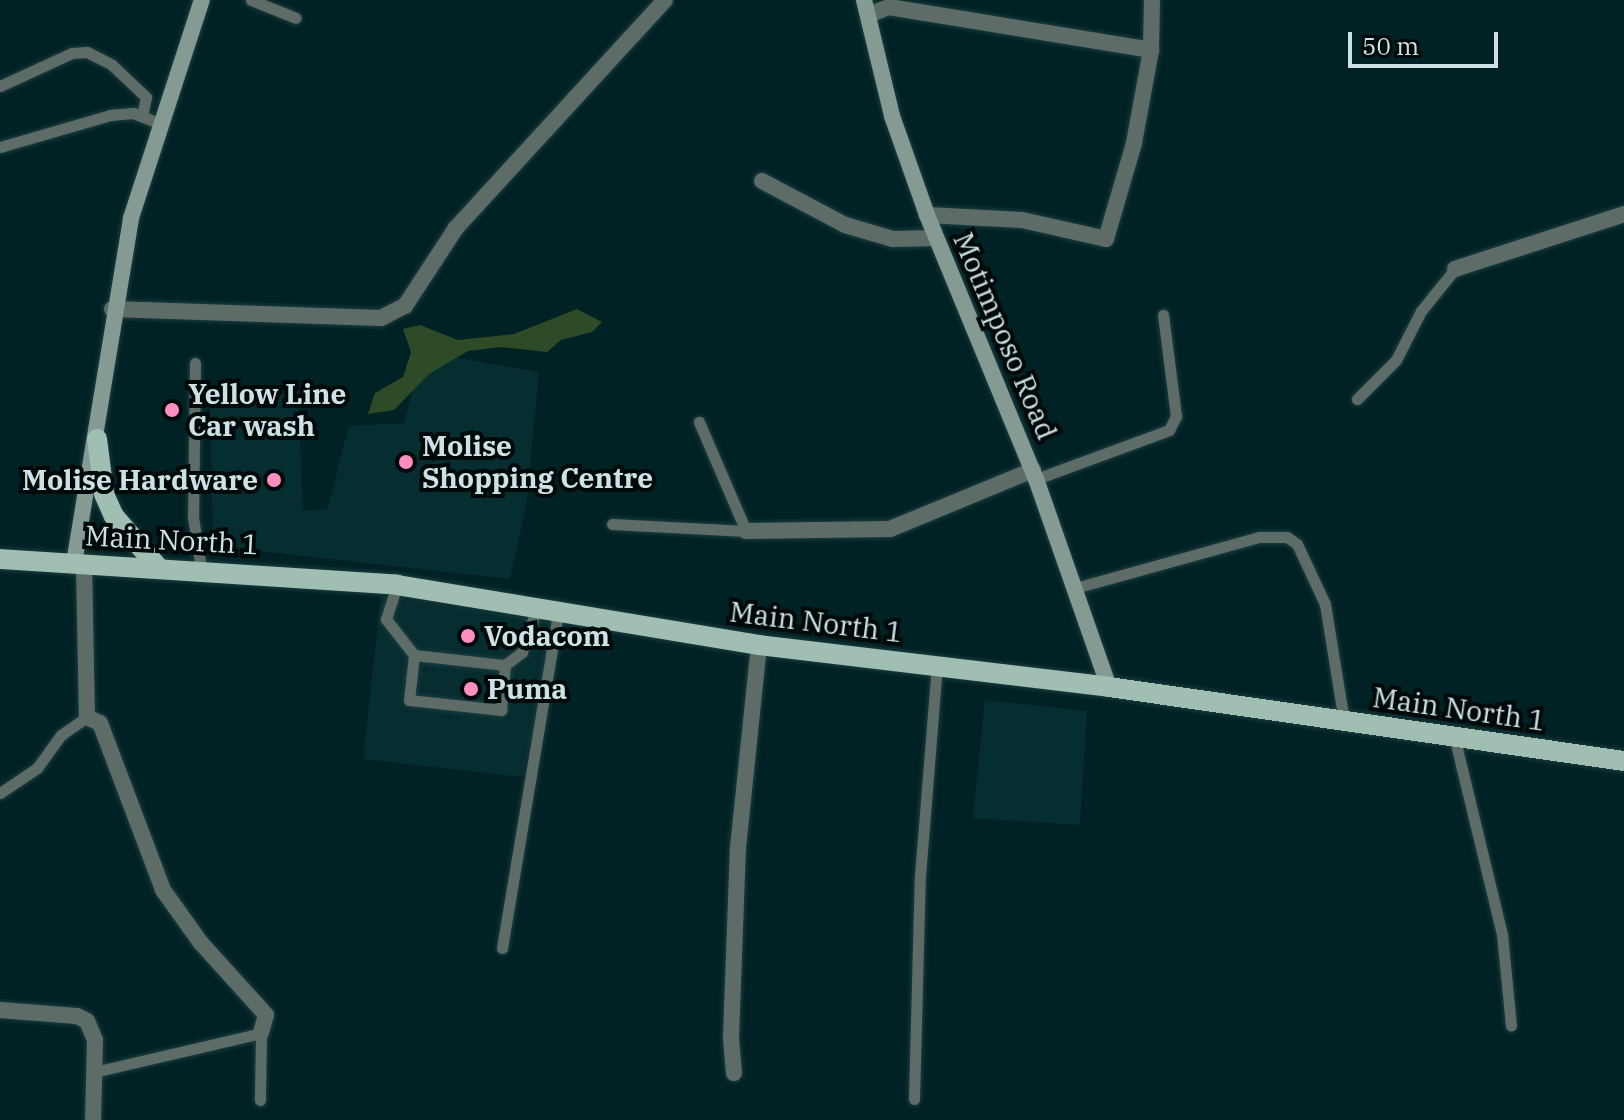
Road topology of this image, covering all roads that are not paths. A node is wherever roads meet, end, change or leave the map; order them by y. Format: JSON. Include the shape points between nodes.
{"nodes":[{"id":1,"x":202,"y":0,"type":"edge"},
{"id":2,"x":251,"y":0,"type":"edge"},
{"id":3,"x":665,"y":0,"type":"edge"},
{"id":4,"x":1152,"y":0,"type":"edge"},
{"id":5,"x":866,"y":7,"type":"edge"},
{"id":6,"x":296,"y":18,"type":"dead end"},
{"id":7,"x":1151,"y":50,"type":"junction"},
{"id":8,"x":0,"y":86,"type":"edge"},
{"id":9,"x":142,"y":116,"type":"junction"},
{"id":10,"x":159,"y":123,"type":"junction"},
{"id":11,"x":0,"y":147,"type":"edge"},
{"id":12,"x":762,"y":181,"type":"dead end"},
{"id":13,"x":1624,"y":214,"type":"edge"},
{"id":14,"x":927,"y":215,"type":"junction"},
{"id":15,"x":936,"y":238,"type":"junction"},
{"id":16,"x":1455,"y":269,"type":"joint"},
{"id":17,"x":112,"y":309,"type":"junction"},
{"id":18,"x":1163,"y":315,"type":"dead end"},
{"id":19,"x":195,"y":363,"type":"dead end"},
{"id":20,"x":1357,"y":399,"type":"dead end"},
{"id":21,"x":699,"y":422,"type":"dead end"},
{"id":22,"x":97,"y":439,"type":"junction"},
{"id":23,"x":1034,"y":475,"type":"junction"},
{"id":24,"x":612,"y":524,"type":"dead end"},
{"id":25,"x":746,"y":531,"type":"junction"},
{"id":26,"x":0,"y":559,"type":"edge"},
{"id":27,"x":79,"y":564,"type":"junction"},
{"id":28,"x":157,"y":566,"type":"junction"},
{"id":29,"x":201,"y":568,"type":"junction"},
{"id":30,"x":397,"y":585,"type":"junction"},
{"id":31,"x":1075,"y":588,"type":"junction"},
{"id":32,"x":537,"y":607,"type":"junction"},
{"id":33,"x":559,"y":609,"type":"junction"},
{"id":34,"x":759,"y":645,"type":"junction"},
{"id":35,"x":414,"y":655,"type":"junction"},
{"id":36,"x":505,"y":665,"type":"junction"},
{"id":37,"x":937,"y":665,"type":"junction"},
{"id":38,"x":1109,"y":687,"type":"junction"},
{"id":39,"x":87,"y":717,"type":"junction"},
{"id":40,"x":1344,"y":721,"type":"junction"},
{"id":41,"x":1454,"y":736,"type":"junction"},
{"id":42,"x":1624,"y":761,"type":"edge"},
{"id":43,"x":0,"y":793,"type":"edge"},
{"id":44,"x":502,"y":948,"type":"dead end"},
{"id":45,"x":0,"y":1010,"type":"edge"},
{"id":46,"x":1511,"y":1026,"type":"dead end"},
{"id":47,"x":261,"y":1033,"type":"junction"},
{"id":48,"x":94,"y":1072,"type":"junction"},
{"id":49,"x":734,"y":1073,"type":"dead end"},
{"id":50,"x":914,"y":1099,"type":"dead end"},
{"id":51,"x":260,"y":1100,"type":"dead end"},
{"id":52,"x":93,"y":1120,"type":"edge"}],
"edges":[{"from":1,"to":10,"type":"street"},
{"from":2,"to":6,"type":"lane"},
{"from":3,"to":17,"type":"street","via":[[456,228],[405,306],[381,318]]},
{"from":4,"to":7,"type":"street"},
{"from":5,"to":7,"type":"street"},
{"from":5,"to":14,"type":"street","name":"Motimposo Road","via":[[892,116]]},
{"from":7,"to":14,"type":"street","via":[[1134,143],[1106,239],[1022,220]]},
{"from":8,"to":9,"type":"lane","via":[[72,53],[87,52],[112,65],[146,97]]},
{"from":9,"to":10,"type":"lane"},
{"from":9,"to":11,"type":"lane","via":[[110,115]]},
{"from":10,"to":17,"type":"street"},
{"from":12,"to":15,"type":"street","via":[[845,225],[893,239]]},
{"from":13,"to":16,"type":"street"},
{"from":14,"to":15,"type":"street","name":"Motimposo Road"},
{"from":15,"to":23,"type":"street","name":"Motimposo Road"},
{"from":16,"to":20,"type":"lane","via":[[1421,311],[1396,360]]},
{"from":17,"to":22,"type":"street"},
{"from":18,"to":23,"type":"lane","via":[[1176,416],[1169,430]]},
{"from":19,"to":29,"type":"lane","via":[[193,517]]},
{"from":21,"to":25,"type":"lane"},
{"from":22,"to":27,"type":"street"},
{"from":22,"to":28,"type":"main road","via":[[104,494],[114,516]]},
{"from":23,"to":25,"type":"street","via":[[890,529]]},
{"from":23,"to":31,"type":"street","name":"Motimposo Road"},
{"from":24,"to":25,"type":"lane"},
{"from":26,"to":27,"type":"main road","name":"Main North 1"},
{"from":27,"to":28,"type":"main road","name":"Main North 1"},
{"from":27,"to":39,"type":"street"},
{"from":28,"to":29,"type":"main road","name":"Main North 1"},
{"from":29,"to":30,"type":"main road","name":"Main North 1"},
{"from":30,"to":32,"type":"main road","name":"Main North 1"},
{"from":30,"to":35,"type":"lane","via":[[386,619]]},
{"from":31,"to":38,"type":"street","name":"Motimposo Road"},
{"from":31,"to":40,"type":"lane","via":[[1259,537],[1287,537],[1297,544],[1325,604]]},
{"from":32,"to":33,"type":"main road","name":"Main North 1"},
{"from":32,"to":36,"type":"lane","via":[[522,652]]},
{"from":33,"to":34,"type":"main road","name":"Main North 1"},
{"from":33,"to":44,"type":"lane"},
{"from":34,"to":37,"type":"main road","name":"Main North 1"},
{"from":34,"to":49,"type":"street","via":[[738,848]]},
{"from":35,"to":36,"type":"lane"},
{"from":35,"to":36,"type":"lane","via":[[409,700],[424,702],[501,710]]},
{"from":37,"to":38,"type":"main road","name":"Main North 1"},
{"from":37,"to":50,"type":"lane","via":[[920,876]]},
{"from":38,"to":40,"type":"main road","name":"Main North 1"},
{"from":39,"to":43,"type":"lane","via":[[61,735],[37,768]]},
{"from":39,"to":47,"type":"street","via":[[100,723],[163,890],[201,943],[266,1015]]},
{"from":40,"to":41,"type":"main road","name":"Main North 1"},
{"from":41,"to":42,"type":"main road","name":"Main North 1"},
{"from":41,"to":46,"type":"lane","via":[[1502,934]]},
{"from":45,"to":48,"type":"street","via":[[87,1021],[95,1040]]},
{"from":47,"to":48,"type":"lane"},
{"from":47,"to":51,"type":"lane"},
{"from":48,"to":52,"type":"street"}]}
